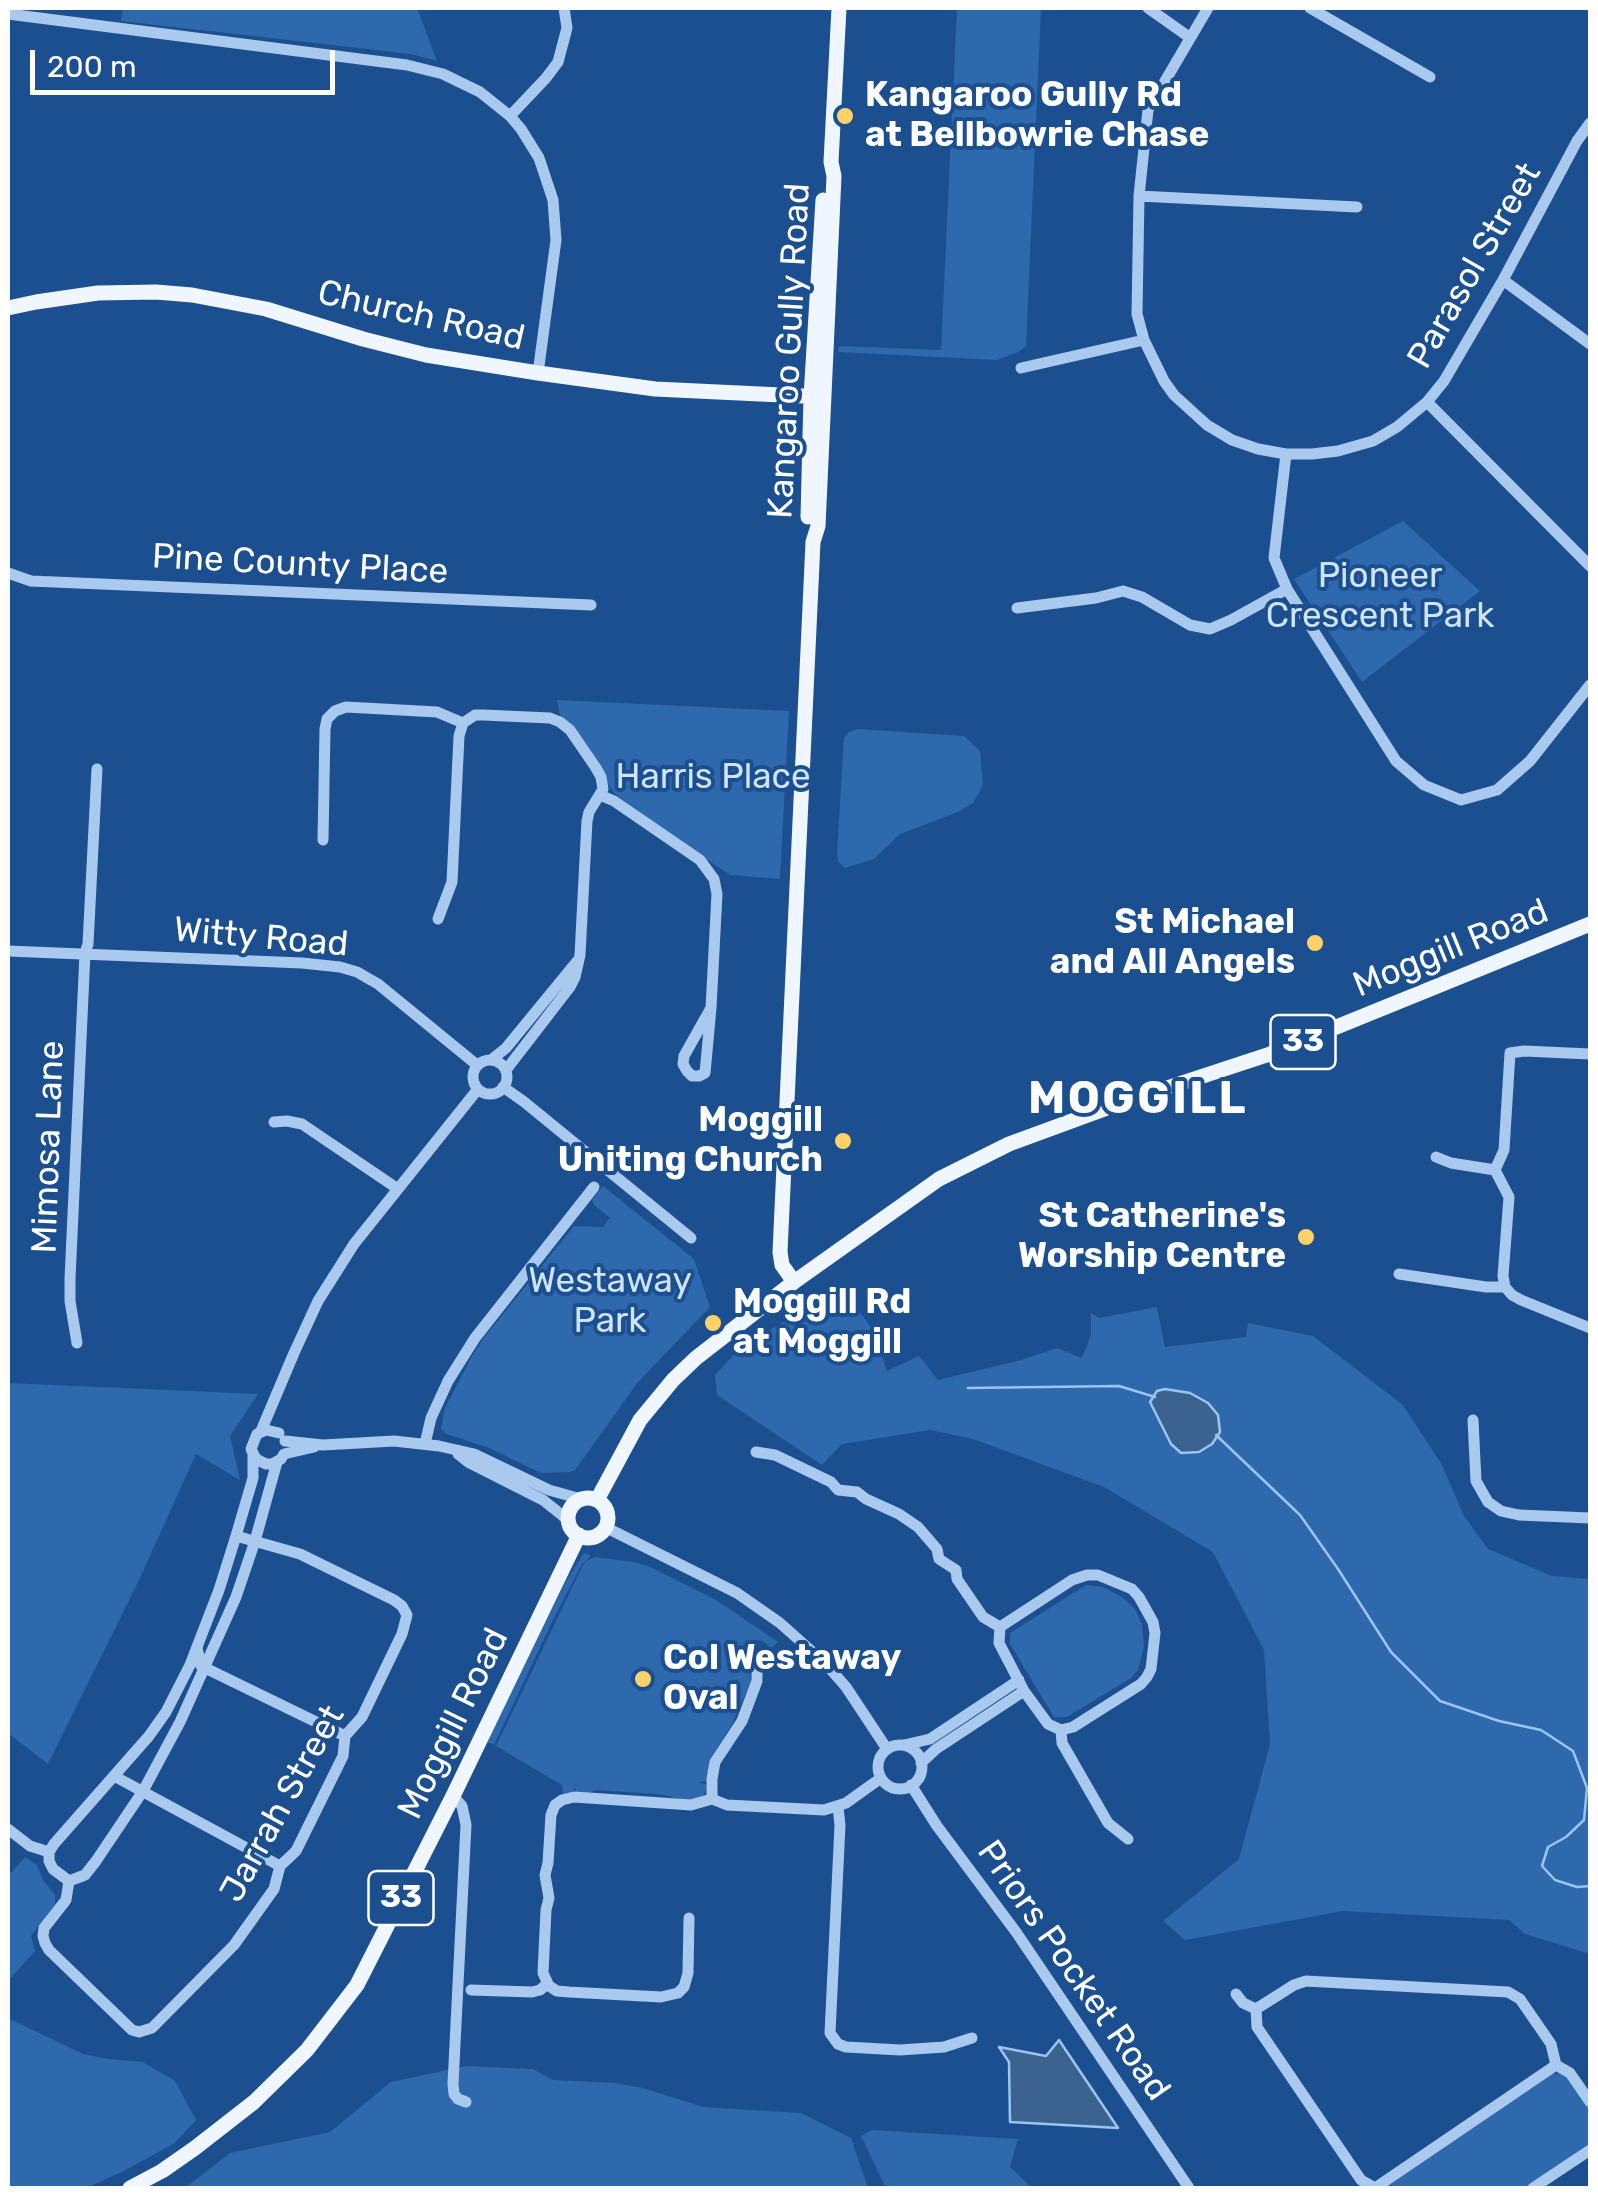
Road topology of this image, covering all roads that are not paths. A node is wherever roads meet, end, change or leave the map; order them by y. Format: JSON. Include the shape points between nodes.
{"nodes":[{"id":1,"x":564,"y":8,"type":"edge"},
{"id":2,"x":839,"y":8,"type":"edge"},
{"id":3,"x":1148,"y":8,"type":"edge"},
{"id":4,"x":1208,"y":8,"type":"edge"},
{"id":5,"x":1310,"y":8,"type":"edge"},
{"id":6,"x":8,"y":14,"type":"edge"},
{"id":7,"x":1189,"y":37,"type":"junction"},
{"id":8,"x":1430,"y":77,"type":"dead end"},
{"id":9,"x":510,"y":116,"type":"junction"},
{"id":10,"x":1590,"y":124,"type":"edge"},
{"id":11,"x":1139,"y":196,"type":"junction"},
{"id":12,"x":1356,"y":207,"type":"dead end"},
{"id":13,"x":1502,"y":280,"type":"junction"},
{"id":14,"x":8,"y":308,"type":"edge"},
{"id":15,"x":1144,"y":340,"type":"junction"},
{"id":16,"x":1590,"y":344,"type":"edge"},
{"id":17,"x":1020,"y":368,"type":"dead end"},
{"id":18,"x":538,"y":373,"type":"junction"},
{"id":19,"x":817,"y":397,"type":"junction"},
{"id":20,"x":1427,"y":402,"type":"junction"},
{"id":21,"x":1286,"y":454,"type":"junction"},
{"id":22,"x":1590,"y":566,"type":"edge"},
{"id":23,"x":8,"y":573,"type":"edge"},
{"id":24,"x":1287,"y":589,"type":"junction"},
{"id":25,"x":590,"y":606,"type":"dead end"},
{"id":26,"x":1017,"y":608,"type":"dead end"},
{"id":27,"x":1590,"y":686,"type":"edge"},
{"id":28,"x":463,"y":723,"type":"junction"},
{"id":29,"x":97,"y":769,"type":"dead end"},
{"id":30,"x":600,"y":795,"type":"junction"},
{"id":31,"x":323,"y":840,"type":"dead end"},
{"id":32,"x":438,"y":919,"type":"dead end"},
{"id":33,"x":1590,"y":924,"type":"edge"},
{"id":34,"x":8,"y":951,"type":"edge"},
{"id":35,"x":84,"y":953,"type":"junction"},
{"id":36,"x":579,"y":959,"type":"junction"},
{"id":37,"x":711,"y":1008,"type":"junction"},
{"id":38,"x":1590,"y":1054,"type":"edge"},
{"id":39,"x":491,"y":1060,"type":"junction"},
{"id":40,"x":477,"y":1066,"type":"junction"},
{"id":41,"x":506,"y":1070,"type":"junction"},
{"id":42,"x":503,"y":1087,"type":"junction"},
{"id":43,"x":478,"y":1090,"type":"junction"},
{"id":44,"x":274,"y":1122,"type":"dead end"},
{"id":45,"x":1436,"y":1157,"type":"dead end"},
{"id":46,"x":1496,"y":1170,"type":"junction"},
{"id":47,"x":594,"y":1188,"type":"dead end"},
{"id":48,"x":398,"y":1189,"type":"junction"},
{"id":49,"x":692,"y":1238,"type":"dead end"},
{"id":50,"x":1398,"y":1274,"type":"dead end"},
{"id":51,"x":794,"y":1282,"type":"junction"},
{"id":52,"x":1505,"y":1287,"type":"junction"},
{"id":53,"x":1590,"y":1328,"type":"edge"},
{"id":54,"x":77,"y":1343,"type":"dead end"},
{"id":55,"x":280,"y":1390,"type":"junction"},
{"id":56,"x":1473,"y":1420,"type":"dead end"},
{"id":57,"x":261,"y":1432,"type":"junction"},
{"id":58,"x":425,"y":1444,"type":"junction"},
{"id":59,"x":281,"y":1448,"type":"junction"},
{"id":60,"x":454,"y":1451,"type":"junction"},
{"id":61,"x":756,"y":1452,"type":"dead end"},
{"id":62,"x":253,"y":1454,"type":"junction"},
{"id":63,"x":589,"y":1500,"type":"junction"},
{"id":64,"x":1590,"y":1518,"type":"edge"},
{"id":65,"x":568,"y":1520,"type":"junction"},
{"id":66,"x":605,"y":1527,"type":"junction"},
{"id":67,"x":236,"y":1536,"type":"junction"},
{"id":68,"x":579,"y":1536,"type":"junction"},
{"id":69,"x":255,"y":1541,"type":"junction"},
{"id":70,"x":1000,"y":1627,"type":"junction"},
{"id":71,"x":197,"y":1648,"type":"junction"},
{"id":72,"x":756,"y":1654,"type":"dead end"},
{"id":73,"x":206,"y":1669,"type":"junction"},
{"id":74,"x":1022,"y":1686,"type":"junction"},
{"id":75,"x":1061,"y":1730,"type":"junction"},
{"id":76,"x":345,"y":1736,"type":"junction"},
{"id":77,"x":904,"y":1746,"type":"junction"},
{"id":78,"x":887,"y":1749,"type":"junction"},
{"id":79,"x":921,"y":1764,"type":"junction"},
{"id":80,"x":114,"y":1776,"type":"junction"},
{"id":81,"x":881,"y":1778,"type":"junction"},
{"id":82,"x":911,"y":1785,"type":"junction"},
{"id":83,"x":143,"y":1791,"type":"junction"},
{"id":84,"x":453,"y":1796,"type":"junction"},
{"id":85,"x":712,"y":1799,"type":"junction"},
{"id":86,"x":838,"y":1807,"type":"junction"},
{"id":87,"x":8,"y":1829,"type":"edge"},
{"id":88,"x":1128,"y":1839,"type":"dead end"},
{"id":89,"x":49,"y":1852,"type":"junction"},
{"id":90,"x":280,"y":1866,"type":"junction"},
{"id":91,"x":69,"y":1881,"type":"junction"},
{"id":92,"x":689,"y":1918,"type":"dead end"},
{"id":93,"x":547,"y":1984,"type":"junction"},
{"id":94,"x":471,"y":1990,"type":"dead end"},
{"id":95,"x":1236,"y":1994,"type":"dead end"},
{"id":96,"x":1256,"y":2010,"type":"junction"},
{"id":97,"x":972,"y":2038,"type":"dead end"},
{"id":98,"x":1556,"y":2065,"type":"junction"},
{"id":99,"x":466,"y":2102,"type":"dead end"},
{"id":100,"x":1590,"y":2102,"type":"edge"},
{"id":101,"x":1590,"y":2150,"type":"edge"},
{"id":102,"x":130,"y":2188,"type":"edge"},
{"id":103,"x":1189,"y":2188,"type":"edge"},
{"id":104,"x":1375,"y":2188,"type":"edge"},
{"id":105,"x":1533,"y":2188,"type":"edge"}],
"edges":[{"from":1,"to":9,"type":"street","via":[[567,28],[558,62]]},
{"from":2,"to":19,"type":"main road","name":"Kangaroo Gully Road","via":[[824,176]]},
{"from":3,"to":7,"type":"street"},
{"from":4,"to":7,"type":"street","name":"Parasol Street"},
{"from":5,"to":8,"type":"street"},
{"from":6,"to":9,"type":"street","via":[[425,68],[462,82]]},
{"from":7,"to":11,"type":"street","name":"Parasol Street","via":[[1148,110]]},
{"from":9,"to":18,"type":"street","via":[[539,158],[556,214]]},
{"from":10,"to":13,"type":"street","name":"Parasol Street"},
{"from":11,"to":12,"type":"street"},
{"from":11,"to":15,"type":"street","name":"Parasol Street","via":[[1136,287]]},
{"from":13,"to":16,"type":"street"},
{"from":13,"to":20,"type":"street","name":"Parasol Street"},
{"from":14,"to":18,"type":"main road","name":"Church Road","via":[[66,296],[192,295],[426,355]]},
{"from":15,"to":17,"type":"street"},
{"from":15,"to":21,"type":"street","name":"Parasol Street","via":[[1174,395],[1207,425],[1232,440]]},
{"from":18,"to":19,"type":"main road","name":"Church Road","via":[[655,389]]},
{"from":19,"to":51,"type":"main road","name":"Kangaroo Gully Road","via":[[780,1252]]},
{"from":20,"to":21,"type":"street","name":"Parasol Street","via":[[1374,441]]},
{"from":20,"to":22,"type":"street"},
{"from":21,"to":24,"type":"street","via":[[1274,558]]},
{"from":23,"to":25,"type":"street","name":"Pine County Place","via":[[31,581]]},
{"from":24,"to":26,"type":"street","via":[[1210,630],[1123,591]]},
{"from":24,"to":27,"type":"street","via":[[1396,761],[1424,785],[1461,800],[1497,790],[1530,762]]},
{"from":28,"to":30,"type":"street","via":[[475,715],[560,722],[601,777]]},
{"from":28,"to":31,"type":"street","via":[[436,712],[335,711],[325,729]]},
{"from":28,"to":32,"type":"street","via":[[452,882]]},
{"from":29,"to":35,"type":"street","name":"Mimosa Lane"},
{"from":30,"to":36,"type":"street","via":[[587,821]]},
{"from":30,"to":37,"type":"street","via":[[700,860],[714,879]]},
{"from":33,"to":51,"type":"main road","name":"Moggill Road","number":"33","via":[[1270,1054],[995,1150],[940,1180]]},
{"from":34,"to":35,"type":"street","name":"Witty Road"},
{"from":35,"to":40,"type":"street","name":"Witty Road","via":[[340,966],[378,984]]},
{"from":35,"to":54,"type":"street","name":"Mimosa Lane","via":[[70,1279]]},
{"from":36,"to":39,"type":"street"},
{"from":36,"to":41,"type":"street","via":[[576,978]]},
{"from":37,"to":37,"type":"street","via":[[705,1073],[692,1076],[684,1056]]},
{"from":38,"to":46,"type":"street","via":[[1510,1053],[1504,1150]]},
{"from":39,"to":40,"type":"street"},
{"from":39,"to":41,"type":"street"},
{"from":40,"to":43,"type":"street"},
{"from":41,"to":42,"type":"street"},
{"from":42,"to":43,"type":"street","via":[[494,1094]]},
{"from":42,"to":49,"type":"street"},
{"from":43,"to":48,"type":"street"},
{"from":44,"to":48,"type":"street","via":[[302,1124]]},
{"from":45,"to":46,"type":"street"},
{"from":46,"to":52,"type":"street","via":[[1509,1197]]},
{"from":47,"to":58,"type":"street","via":[[475,1338],[448,1381]]},
{"from":48,"to":55,"type":"street","via":[[318,1301]]},
{"from":50,"to":52,"type":"street"},
{"from":51,"to":63,"type":"main road","name":"Moggill Road","number":"33","via":[[673,1380]]},
{"from":52,"to":53,"type":"street","via":[[1512,1296]]},
{"from":55,"to":57,"type":"street"},
{"from":55,"to":59,"type":"street"},
{"from":56,"to":64,"type":"street","via":[[1473,1466],[1488,1502],[1519,1515]]},
{"from":57,"to":59,"type":"street","via":[[270,1430]]},
{"from":57,"to":62,"type":"street"},
{"from":58,"to":59,"type":"street"},
{"from":58,"to":60,"type":"street"},
{"from":59,"to":62,"type":"street","via":[[266,1464]]},
{"from":59,"to":69,"type":"street"},
{"from":60,"to":63,"type":"street"},
{"from":60,"to":65,"type":"street"},
{"from":61,"to":70,"type":"street","via":[[899,1514],[956,1570],[983,1617]]},
{"from":62,"to":67,"type":"street"},
{"from":63,"to":65,"type":"main road","number":"33","via":[[571,1507]]},
{"from":63,"to":66,"type":"main road","via":[[605,1509]]},
{"from":65,"to":68,"type":"main road"},
{"from":66,"to":68,"type":"main road"},
{"from":66,"to":78,"type":"street","via":[[737,1593],[780,1623],[846,1687]]},
{"from":67,"to":69,"type":"street","name":"Jarrah Street"},
{"from":67,"to":71,"type":"street"},
{"from":68,"to":84,"type":"main road","name":"Moggill Road","number":"33"},
{"from":69,"to":73,"type":"street"},
{"from":69,"to":76,"type":"street","name":"Jarrah Street","via":[[300,1554],[402,1606],[407,1615],[362,1718]]},
{"from":70,"to":74,"type":"street","via":[[999,1643]]},
{"from":70,"to":75,"type":"street","via":[[1087,1574],[1132,1588],[1139,1597],[1155,1633],[1147,1677]]},
{"from":71,"to":73,"type":"street"},
{"from":71,"to":80,"type":"street","via":[[159,1722]]},
{"from":72,"to":85,"type":"street","via":[[757,1681],[742,1721],[715,1762]]},
{"from":73,"to":76,"type":"street"},
{"from":73,"to":83,"type":"street"},
{"from":74,"to":75,"type":"street","via":[[1048,1724]]},
{"from":74,"to":77,"type":"street","via":[[930,1739]]},
{"from":74,"to":79,"type":"street"},
{"from":75,"to":88,"type":"street","via":[[1108,1823]]},
{"from":76,"to":90,"type":"street","name":"Jarrah Street","via":[[342,1756],[296,1852]]},
{"from":77,"to":78,"type":"street"},
{"from":77,"to":79,"type":"street"},
{"from":78,"to":81,"type":"street","via":[[878,1762]]},
{"from":79,"to":82,"type":"street"},
{"from":80,"to":83,"type":"street"},
{"from":80,"to":89,"type":"street"},
{"from":81,"to":82,"type":"street","via":[[895,1788]]},
{"from":81,"to":86,"type":"street"},
{"from":82,"to":103,"type":"street","name":"Priors Pocket Road"},
{"from":83,"to":90,"type":"street"},
{"from":83,"to":91,"type":"street","via":[[85,1876]]},
{"from":84,"to":99,"type":"street","via":[[466,1825],[453,2084],[454,2094]]},
{"from":84,"to":102,"type":"main road","name":"Moggill Road","number":"33","via":[[357,1985],[308,2050],[254,2102]]},
{"from":85,"to":86,"type":"street","via":[[727,1806]]},
{"from":85,"to":93,"type":"street","via":[[691,1805],[574,1798],[555,1804],[545,1875]]},
{"from":86,"to":97,"type":"street","via":[[830,2033],[846,2047],[886,2049],[927,2050]]},
{"from":87,"to":89,"type":"street"},
{"from":89,"to":91,"type":"street","via":[[52,1869]]},
{"from":90,"to":91,"type":"street","name":"Jarrah Street","via":[[274,1889],[234,1945],[160,2022],[138,2032],[45,1943],[44,1928],[66,1900]]},
{"from":92,"to":93,"type":"street","via":[[688,1973],[678,1993],[569,1992]]},
{"from":93,"to":94,"type":"street","via":[[532,1992]]},
{"from":95,"to":96,"type":"street"},
{"from":96,"to":98,"type":"street","via":[[1306,1981],[1508,1992],[1551,2044]]},
{"from":96,"to":104,"type":"street","via":[[1258,2027],[1361,2180]]},
{"from":98,"to":100,"type":"street"},
{"from":98,"to":104,"type":"street"},
{"from":101,"to":105,"type":"street"}]}
